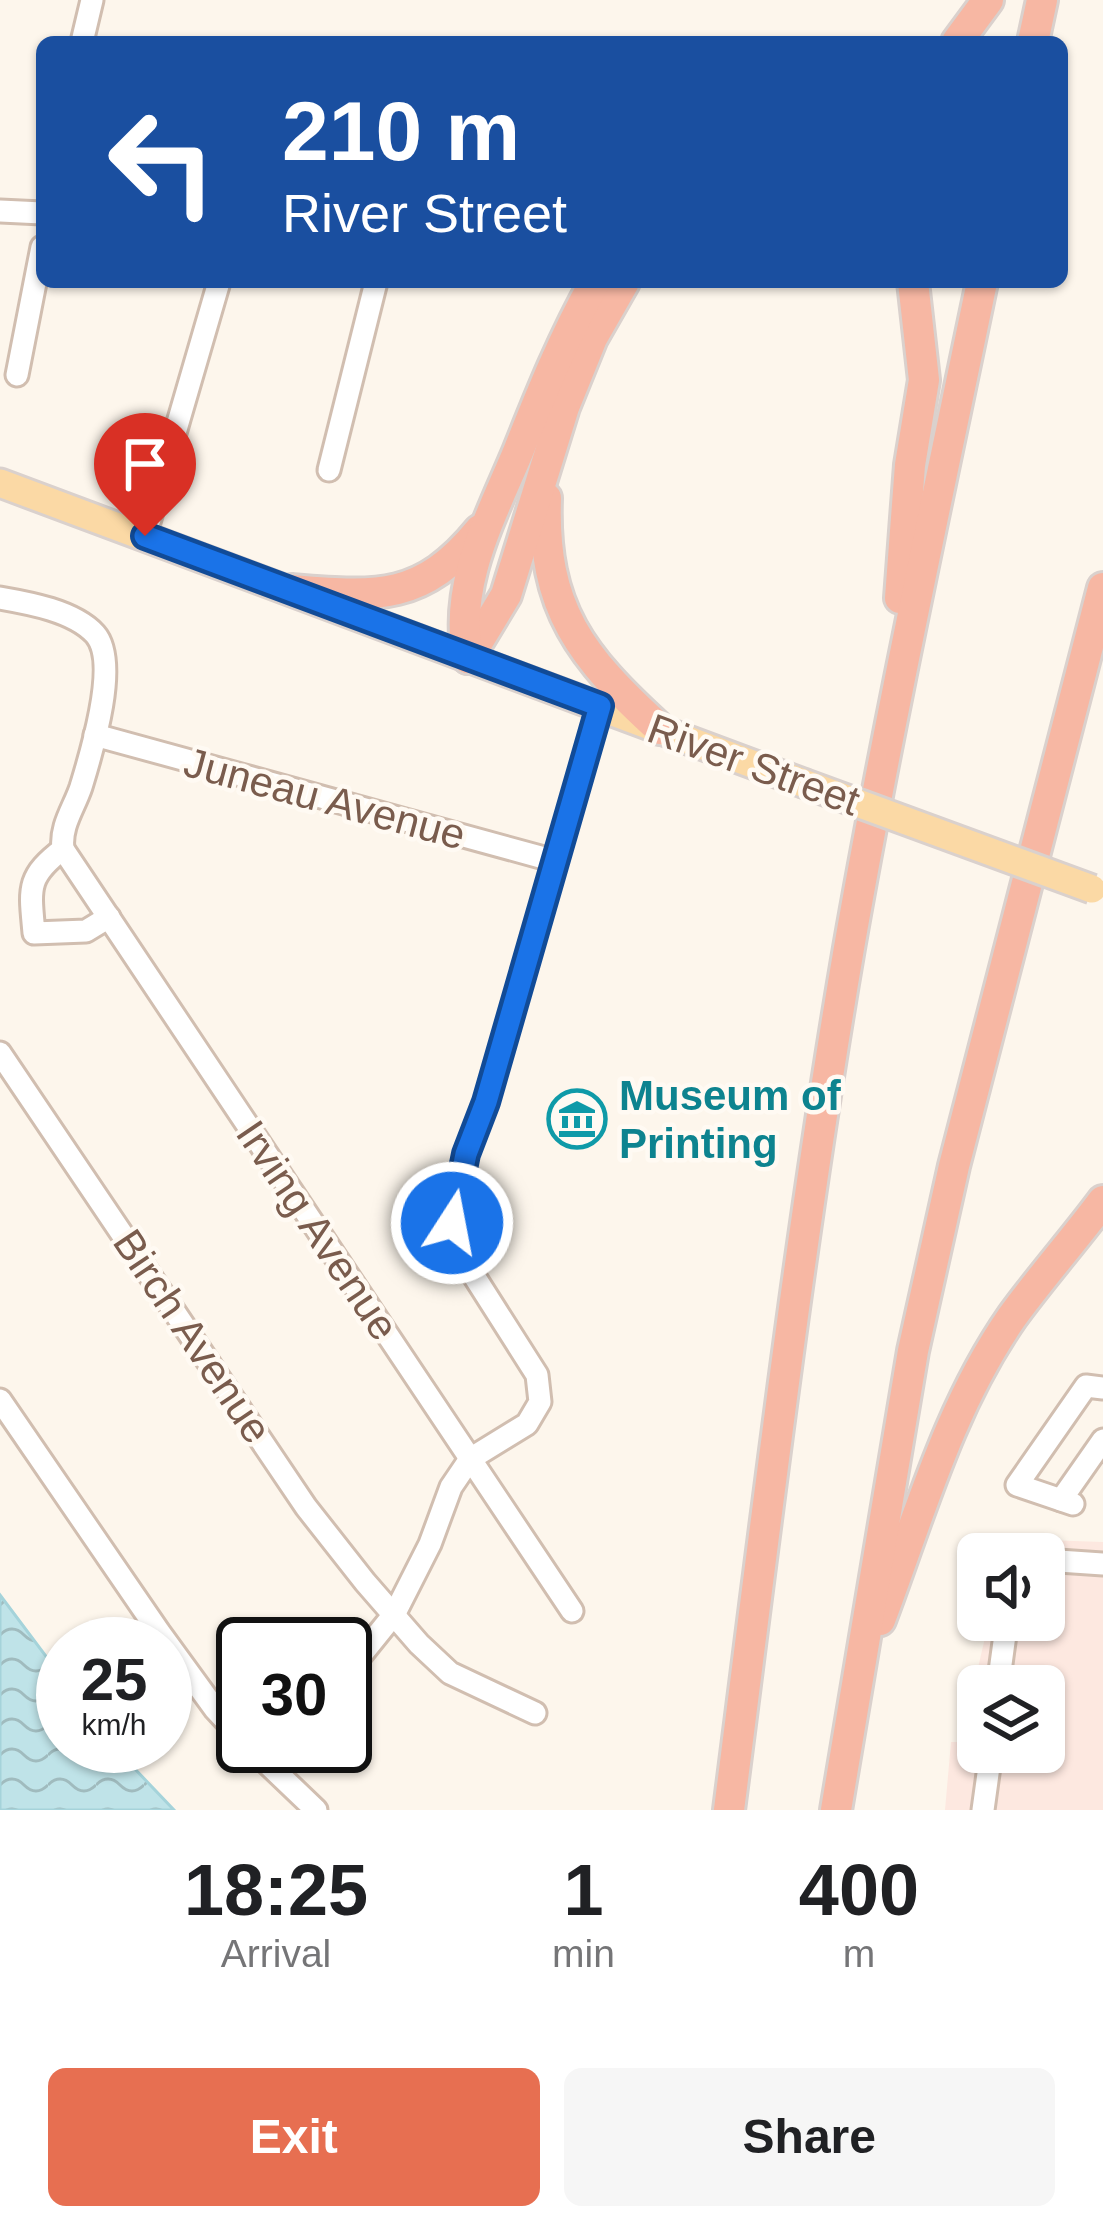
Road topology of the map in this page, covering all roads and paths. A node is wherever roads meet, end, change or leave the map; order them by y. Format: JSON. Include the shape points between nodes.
{"nodes":[{"id":1,"x":92,"y":0,"type":"edge"},
{"id":2,"x":988,"y":0,"type":"edge"},
{"id":3,"x":1042,"y":0,"type":"edge"},
{"id":4,"x":83,"y":36,"type":"edge"},
{"id":5,"x":961,"y":36,"type":"edge"},
{"id":6,"x":1034,"y":36,"type":"edge"},
{"id":7,"x":0,"y":211,"type":"edge"},
{"id":8,"x":36,"y":213,"type":"edge"},
{"id":9,"x":36,"y":278,"type":"edge"},
{"id":10,"x":217,"y":288,"type":"edge"},
{"id":11,"x":374,"y":288,"type":"edge"},
{"id":12,"x":592,"y":288,"type":"edge"},
{"id":13,"x":621,"y":288,"type":"edge"},
{"id":14,"x":914,"y":288,"type":"edge"},
{"id":15,"x":981,"y":288,"type":"edge"},
{"id":16,"x":17,"y":375,"type":"dead end"},
{"id":17,"x":547,"y":466,"type":"junction"},
{"id":18,"x":329,"y":470,"type":"dead end"},
{"id":19,"x":0,"y":483,"type":"edge"},
{"id":20,"x":488,"y":521,"type":"junction"},
{"id":21,"x":145,"y":536,"type":"junction"},
{"id":22,"x":1103,"y":588,"type":"edge"},
{"id":23,"x":292,"y":590,"type":"junction"},
{"id":24,"x":0,"y":598,"type":"edge"},
{"id":25,"x":1103,"y":626,"type":"edge"},
{"id":26,"x":468,"y":658,"type":"junction"},
{"id":27,"x":1077,"y":690,"type":"junction"},
{"id":28,"x":600,"y":706,"type":"junction"},
{"id":29,"x":891,"y":721,"type":"junction"},
{"id":30,"x":660,"y":729,"type":"junction"},
{"id":31,"x":94,"y":735,"type":"junction"},
{"id":32,"x":63,"y":849,"type":"junction"},
{"id":33,"x":555,"y":861,"type":"junction"},
{"id":34,"x":1097,"y":891,"type":"edge"},
{"id":35,"x":109,"y":917,"type":"junction"},
{"id":36,"x":0,"y":1053,"type":"edge"},
{"id":37,"x":1103,"y":1201,"type":"edge"},
{"id":38,"x":1103,"y":1388,"type":"edge"},
{"id":39,"x":0,"y":1400,"type":"edge"},
{"id":40,"x":1103,"y":1440,"type":"edge"},
{"id":41,"x":470,"y":1459,"type":"junction"},
{"id":42,"x":1065,"y":1561,"type":"edge"},
{"id":43,"x":1103,"y":1564,"type":"edge"},
{"id":44,"x":572,"y":1611,"type":"dead end"},
{"id":45,"x":395,"y":1613,"type":"junction"},
{"id":46,"x":372,"y":1642,"type":"edge"},
{"id":47,"x":853,"y":1693,"type":"junction"},
{"id":48,"x":216,"y":1710,"type":"edge"},
{"id":49,"x":535,"y":1713,"type":"dead end"},
{"id":50,"x":280,"y":1773,"type":"edge"},
{"id":51,"x":988,"y":1773,"type":"edge"},
{"id":52,"x":316,"y":1810,"type":"edge"},
{"id":53,"x":729,"y":1810,"type":"edge"},
{"id":54,"x":836,"y":1810,"type":"edge"},
{"id":55,"x":982,"y":1810,"type":"edge"}],
"edges":[{"from":1,"to":4,"type":"street"},
{"from":2,"to":5,"type":"highway"},
{"from":3,"to":6,"type":"highway"},
{"from":7,"to":8,"type":"street"},
{"from":9,"to":16,"type":"street"},
{"from":10,"to":21,"type":"street"},
{"from":11,"to":18,"type":"street"},
{"from":12,"to":20,"type":"highway"},
{"from":13,"to":17,"type":"highway","via":[[592,338]]},
{"from":14,"to":29,"type":"highway","via":[[924,380]]},
{"from":15,"to":29,"type":"highway"},
{"from":17,"to":26,"type":"highway","via":[[506,595]]},
{"from":17,"to":30,"type":"highway","via":[[551,574],[566,623],[614,687]]},
{"from":19,"to":21,"type":"main road","name":"River Street"},
{"from":20,"to":23,"type":"highway","via":[[434,577],[399,590]]},
{"from":20,"to":26,"type":"highway","via":[[464,616]]},
{"from":21,"to":23,"type":"main road","name":"River Street"},
{"from":22,"to":27,"type":"highway"},
{"from":23,"to":26,"type":"main road","name":"River Street"},
{"from":24,"to":31,"type":"street","via":[[91,630],[105,677]]},
{"from":25,"to":27,"type":"highway"},
{"from":26,"to":28,"type":"main road","name":"River Street"},
{"from":27,"to":47,"type":"highway","via":[[923,1305]]},
{"from":28,"to":30,"type":"main road","name":"River Street"},
{"from":28,"to":33,"type":"street"},
{"from":29,"to":53,"type":"highway","via":[[806,1224]]},
{"from":30,"to":34,"type":"main road","name":"River Street","bridge":true},
{"from":31,"to":32,"type":"street"},
{"from":31,"to":33,"type":"street","name":"Juneau Avenue"},
{"from":32,"to":35,"type":"street","name":"Irving Avenue"},
{"from":32,"to":35,"type":"street","via":[[39,867],[30,889],[34,933],[86,931]]},
{"from":33,"to":41,"type":"street","via":[[452,1223],[462,1257],[537,1375],[540,1402],[527,1424]]},
{"from":35,"to":41,"type":"street","name":"Irving Avenue"},
{"from":36,"to":45,"type":"street","name":"Birch Avenue","via":[[306,1507]]},
{"from":37,"to":47,"type":"highway","via":[[1010,1319],[972,1387],[916,1511]]},
{"from":38,"to":40,"type":"street","via":[[1086,1386],[1017,1485],[1067,1502]]},
{"from":39,"to":48,"type":"street"},
{"from":41,"to":44,"type":"street","name":"Irving Avenue"},
{"from":41,"to":45,"type":"street"},
{"from":42,"to":43,"type":"street"},
{"from":45,"to":46,"type":"street"},
{"from":45,"to":49,"type":"street","name":"Birch Avenue","via":[[450,1673]]},
{"from":47,"to":54,"type":"highway"},
{"from":50,"to":52,"type":"street"},
{"from":51,"to":55,"type":"street"}]}
